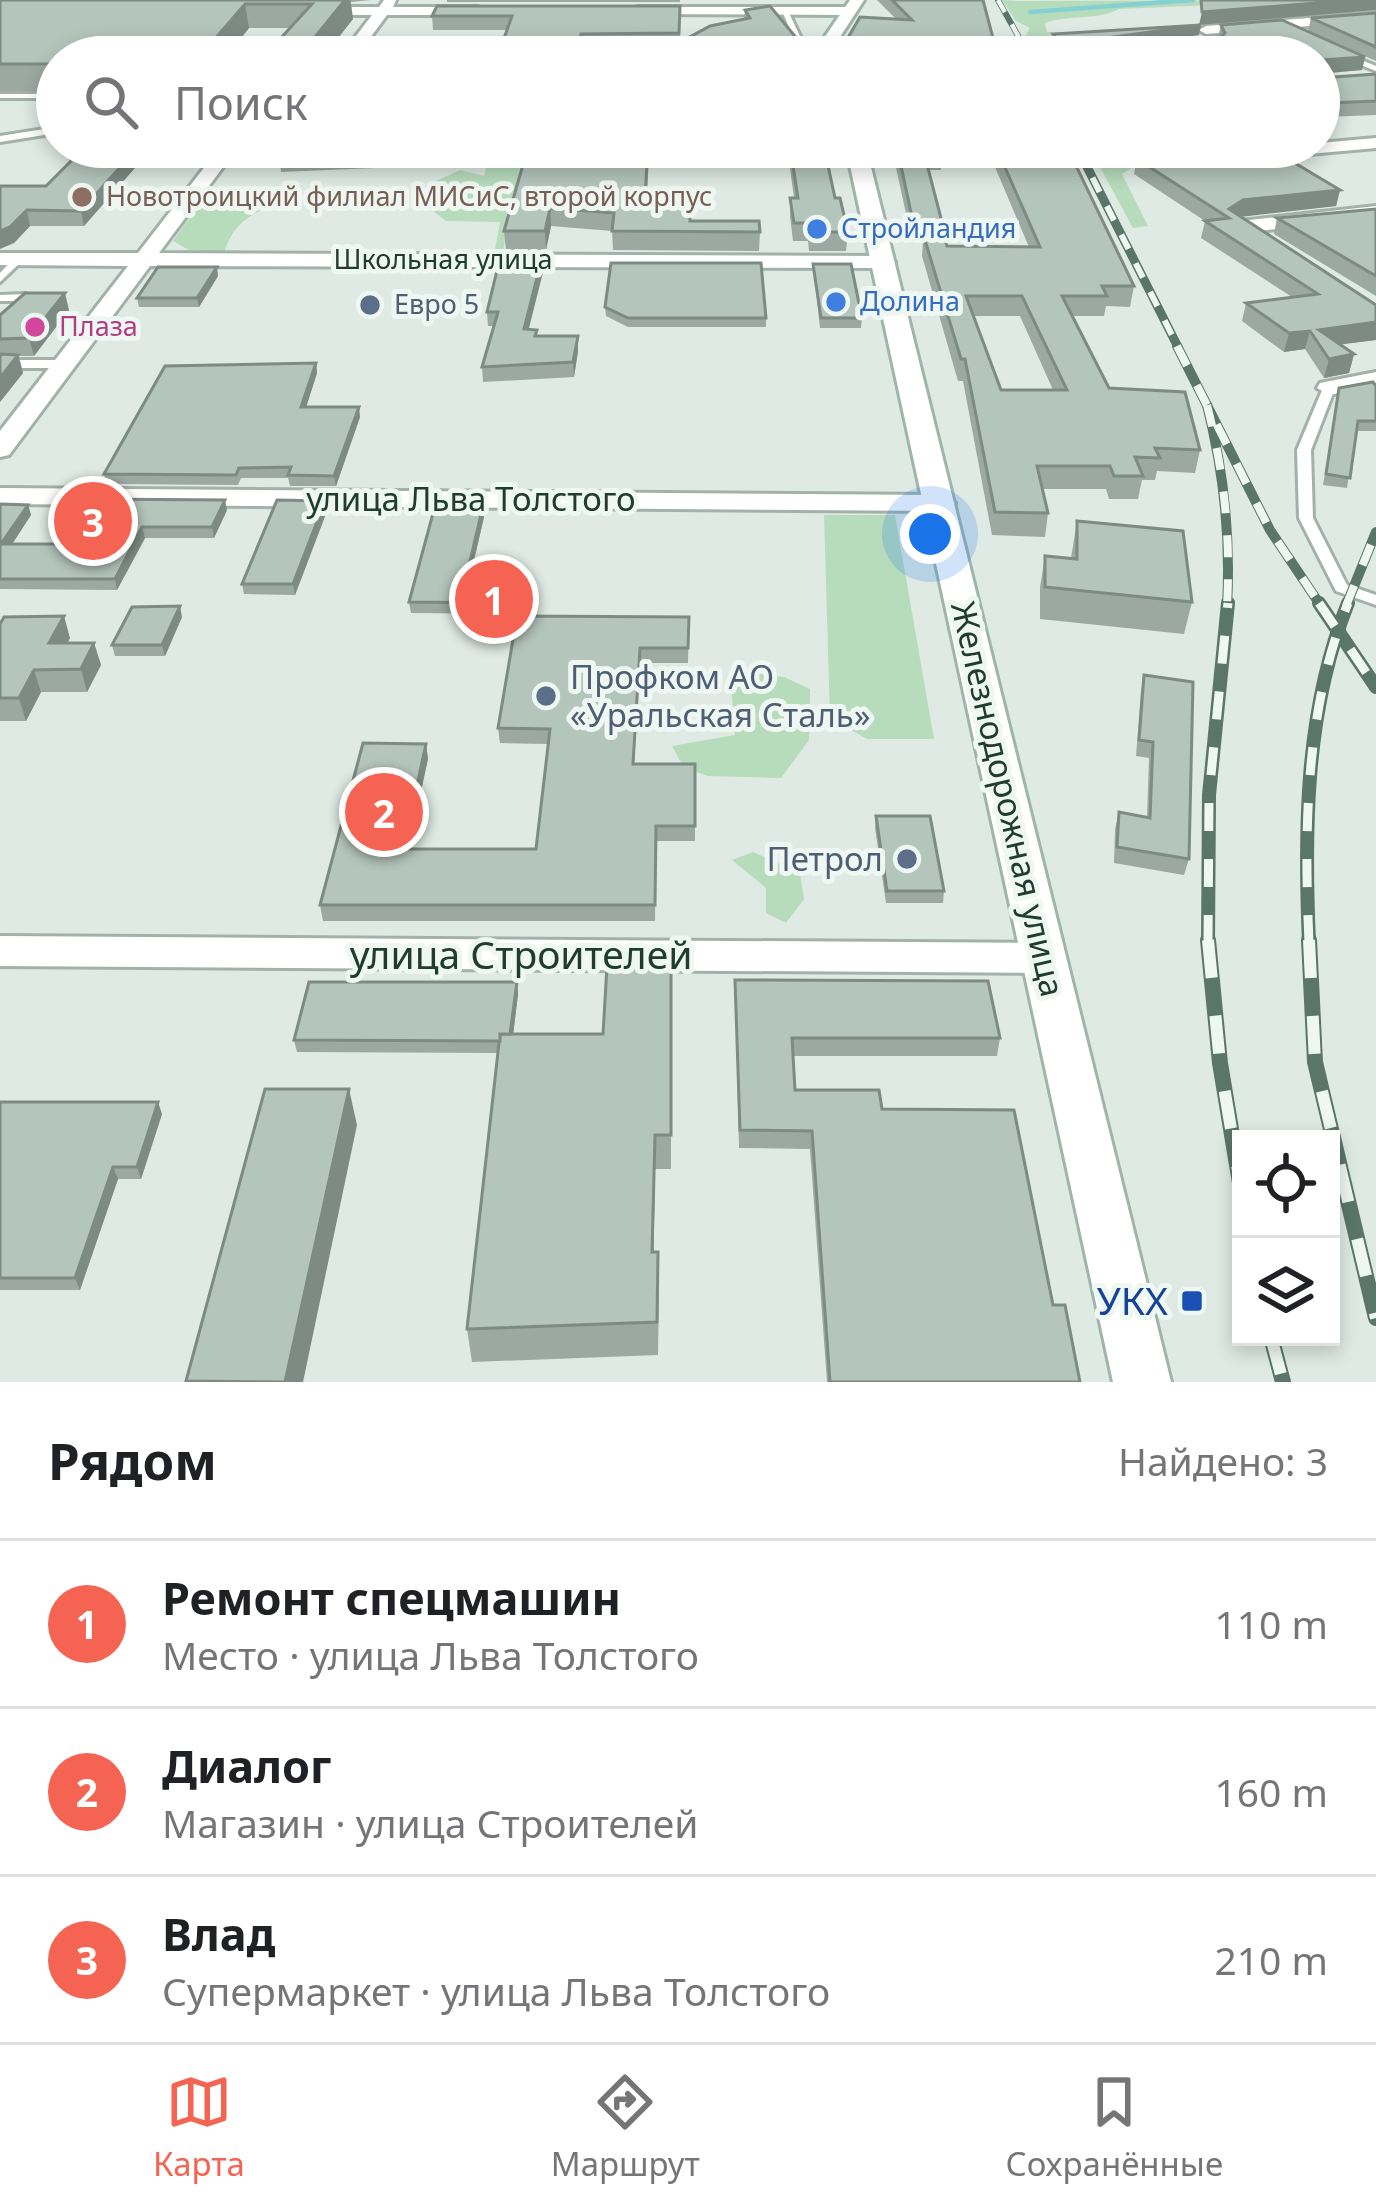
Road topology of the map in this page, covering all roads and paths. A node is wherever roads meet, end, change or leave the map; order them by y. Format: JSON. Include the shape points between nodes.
{"nodes":[{"id":1,"x":387,"y":5,"type":"edge"},
{"id":2,"x":852,"y":6,"type":"edge"},
{"id":3,"x":298,"y":10,"type":"edge"},
{"id":4,"x":494,"y":11,"type":"edge"},
{"id":5,"x":621,"y":11,"type":"edge"},
{"id":6,"x":785,"y":11,"type":"junction"},
{"id":7,"x":1376,"y":17,"type":"edge"},
{"id":8,"x":1278,"y":24,"type":"junction"},
{"id":9,"x":1298,"y":33,"type":"edge"},
{"id":10,"x":364,"y":36,"type":"edge"},
{"id":11,"x":796,"y":36,"type":"edge"},
{"id":12,"x":833,"y":36,"type":"edge"},
{"id":13,"x":1210,"y":36,"type":"edge"},
{"id":14,"x":1340,"y":52,"type":"edge"},
{"id":15,"x":1376,"y":69,"type":"edge"},
{"id":16,"x":1376,"y":78,"type":"edge"},
{"id":17,"x":1357,"y":80,"type":"edge"},
{"id":18,"x":0,"y":96,"type":"edge"},
{"id":19,"x":36,"y":96,"type":"edge"},
{"id":20,"x":36,"y":133,"type":"edge"},
{"id":21,"x":0,"y":139,"type":"edge"},
{"id":22,"x":1376,"y":143,"type":"edge"},
{"id":23,"x":1340,"y":146,"type":"edge"},
{"id":24,"x":214,"y":168,"type":"edge"},
{"id":25,"x":861,"y":168,"type":"edge"},
{"id":26,"x":1376,"y":212,"type":"edge"},
{"id":27,"x":1279,"y":251,"type":"edge"},
{"id":28,"x":9,"y":259,"type":"edge"},
{"id":29,"x":144,"y":259,"type":"junction"},
{"id":30,"x":885,"y":262,"type":"junction"},
{"id":31,"x":0,"y":279,"type":"edge"},
{"id":32,"x":0,"y":298,"type":"edge"},
{"id":33,"x":0,"y":328,"type":"edge"},
{"id":34,"x":0,"y":364,"type":"edge"},
{"id":35,"x":64,"y":364,"type":"junction"},
{"id":36,"x":1376,"y":379,"type":"edge"},
{"id":37,"x":1328,"y":388,"type":"joint"},
{"id":38,"x":0,"y":448,"type":"edge"},
{"id":39,"x":0,"y":496,"type":"edge"},
{"id":40,"x":941,"y":502,"type":"junction"},
{"id":41,"x":1376,"y":600,"type":"edge"},
{"id":42,"x":0,"y":951,"type":"edge"},
{"id":43,"x":1043,"y":958,"type":"junction"},
{"id":44,"x":1142,"y":1382,"type":"edge"}],
"edges":[{"from":1,"to":3,"type":"street"},
{"from":1,"to":4,"type":"street"},
{"from":1,"to":10,"type":"street"},
{"from":2,"to":6,"type":"street"},
{"from":2,"to":12,"type":"main road"},
{"from":5,"to":6,"type":"street"},
{"from":6,"to":11,"type":"lane"},
{"from":7,"to":8,"type":"street"},
{"from":8,"to":9,"type":"lane"},
{"from":8,"to":13,"type":"street"},
{"from":14,"to":15,"type":"lane"},
{"from":16,"to":17,"type":"street"},
{"from":18,"to":19,"type":"lane"},
{"from":20,"to":21,"type":"lane"},
{"from":22,"to":23,"type":"street"},
{"from":24,"to":29,"type":"street"},
{"from":25,"to":30,"type":"main road","name":"Железнодорожная улица"},
{"from":26,"to":27,"type":"street","via":[[1240,227]]},
{"from":28,"to":29,"type":"street","name":"Школьная улица"},
{"from":28,"to":31,"type":"lane"},
{"from":29,"to":30,"type":"street","name":"Школьная улица"},
{"from":29,"to":35,"type":"street"},
{"from":30,"to":40,"type":"main road","name":"Железнодорожная улица"},
{"from":32,"to":33,"type":"lane","via":[[26,298]]},
{"from":34,"to":35,"type":"lane"},
{"from":35,"to":38,"type":"street"},
{"from":36,"to":37,"type":"street"},
{"from":37,"to":41,"type":"lane","via":[[1304,450],[1306,518],[1341,588]]},
{"from":39,"to":40,"type":"street","name":"улица Льва Толстого"},
{"from":40,"to":43,"type":"main road","name":"Железнодорожная улица"},
{"from":42,"to":43,"type":"street","name":"улица Строителей"},
{"from":43,"to":44,"type":"main road","name":"Железнодорожная улица"}]}
